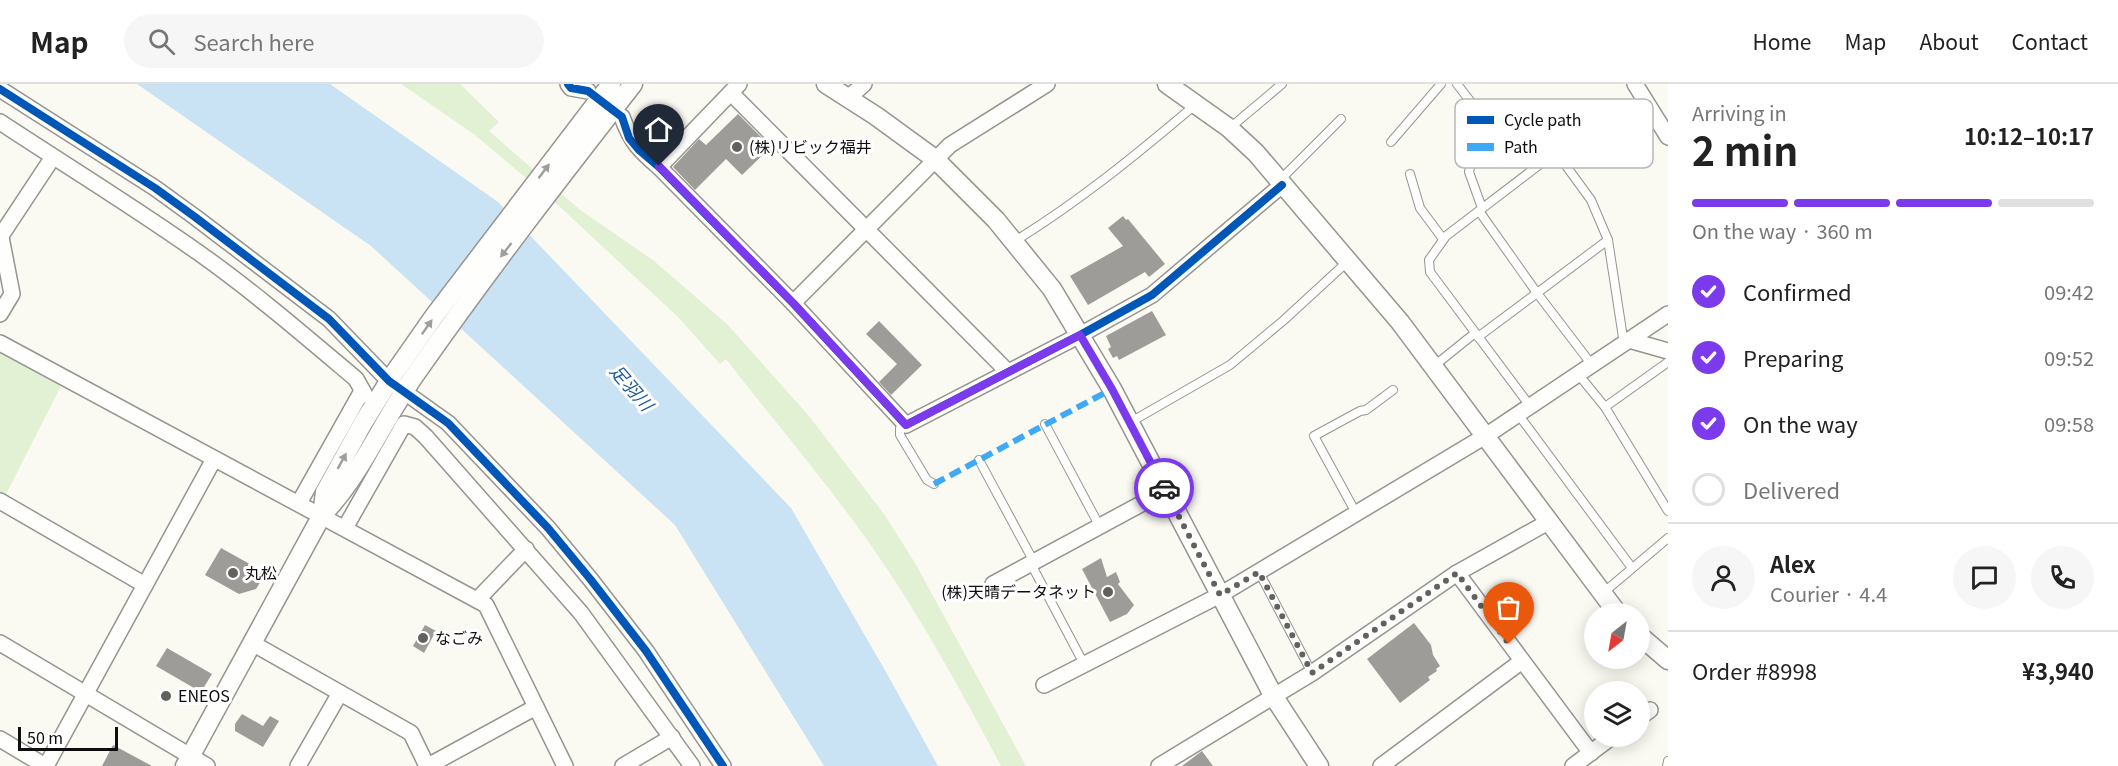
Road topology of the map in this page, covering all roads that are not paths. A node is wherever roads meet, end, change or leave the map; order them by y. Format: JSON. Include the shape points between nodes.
{"nodes":[{"id":1,"x":568,"y":84,"type":"edge"},
{"id":2,"x":611,"y":84,"type":"edge"},
{"id":3,"x":633,"y":84,"type":"edge"},
{"id":4,"x":826,"y":84,"type":"edge"},
{"id":5,"x":864,"y":84,"type":"edge"},
{"id":6,"x":1047,"y":84,"type":"edge"},
{"id":7,"x":1167,"y":84,"type":"edge"},
{"id":8,"x":1282,"y":84,"type":"edge"},
{"id":9,"x":1441,"y":84,"type":"edge"},
{"id":10,"x":1456,"y":84,"type":"edge"},
{"id":11,"x":1635,"y":84,"type":"edge"},
{"id":12,"x":735,"y":88,"type":"edge"},
{"id":13,"x":0,"y":89,"type":"edge"},
{"id":14,"x":588,"y":91,"type":"dead end"},
{"id":15,"x":848,"y":98,"type":"junction"},
{"id":16,"x":1468,"y":99,"type":"edge"},
{"id":17,"x":1644,"y":99,"type":"edge"},
{"id":18,"x":1196,"y":104,"type":"junction"},
{"id":19,"x":1653,"y":113,"type":"edge"},
{"id":20,"x":622,"y":117,"type":"dead end"},
{"id":21,"x":1341,"y":119,"type":"dead end"},
{"id":22,"x":0,"y":122,"type":"edge"},
{"id":23,"x":1230,"y":128,"type":"junction"},
{"id":24,"x":585,"y":131,"type":"junction"},
{"id":25,"x":1668,"y":138,"type":"edge"},
{"id":26,"x":1390,"y":142,"type":"dead end"},
{"id":27,"x":53,"y":157,"type":"junction"},
{"id":28,"x":935,"y":159,"type":"junction"},
{"id":29,"x":659,"y":166,"type":"junction"},
{"id":30,"x":1470,"y":168,"type":"edge"},
{"id":31,"x":1535,"y":168,"type":"edge"},
{"id":32,"x":1568,"y":168,"type":"edge"},
{"id":33,"x":1410,"y":174,"type":"dead end"},
{"id":34,"x":1281,"y":183,"type":"junction"},
{"id":35,"x":1481,"y":209,"type":"junction"},
{"id":36,"x":866,"y":229,"type":"junction"},
{"id":37,"x":1,"y":233,"type":"edge"},
{"id":38,"x":1443,"y":239,"type":"junction"},
{"id":39,"x":1608,"y":240,"type":"junction"},
{"id":40,"x":1015,"y":241,"type":"junction"},
{"id":41,"x":1348,"y":261,"type":"junction"},
{"id":42,"x":1537,"y":293,"type":"junction"},
{"id":43,"x":793,"y":303,"type":"junction"},
{"id":44,"x":0,"y":314,"type":"edge"},
{"id":45,"x":1668,"y":314,"type":"edge"},
{"id":46,"x":1080,"y":335,"type":"junction"},
{"id":47,"x":1476,"y":335,"type":"junction"},
{"id":48,"x":1626,"y":342,"type":"junction"},
{"id":49,"x":0,"y":343,"type":"edge"},
{"id":50,"x":1668,"y":351,"type":"edge"},
{"id":51,"x":1668,"y":362,"type":"edge"},
{"id":52,"x":1592,"y":365,"type":"junction"},
{"id":53,"x":1434,"y":366,"type":"junction"},
{"id":54,"x":1008,"y":372,"type":"junction"},
{"id":55,"x":1578,"y":374,"type":"junction"},
{"id":56,"x":398,"y":383,"type":"junction"},
{"id":57,"x":1393,"y":390,"type":"dead end"},
{"id":58,"x":1605,"y":407,"type":"junction"},
{"id":59,"x":1524,"y":410,"type":"junction"},
{"id":60,"x":1129,"y":423,"type":"junction"},
{"id":61,"x":1045,"y":424,"type":"dead end"},
{"id":62,"x":906,"y":425,"type":"junction"},
{"id":63,"x":1487,"y":435,"type":"junction"},
{"id":64,"x":214,"y":459,"type":"junction"},
{"id":65,"x":979,"y":460,"type":"dead end"},
{"id":66,"x":934,"y":484,"type":"dead end"},
{"id":67,"x":1165,"y":491,"type":"junction"},
{"id":68,"x":0,"y":501,"type":"edge"},
{"id":69,"x":298,"y":503,"type":"junction"},
{"id":70,"x":1668,"y":512,"type":"edge"},
{"id":71,"x":1356,"y":513,"type":"junction"},
{"id":72,"x":322,"y":515,"type":"junction"},
{"id":73,"x":1550,"y":521,"type":"junction"},
{"id":74,"x":1100,"y":526,"type":"junction"},
{"id":75,"x":345,"y":528,"type":"junction"},
{"id":76,"x":1668,"y":538,"type":"edge"},
{"id":77,"x":526,"y":549,"type":"junction"},
{"id":78,"x":1033,"y":563,"type":"junction"},
{"id":79,"x":1632,"y":568,"type":"junction"},
{"id":80,"x":1259,"y":572,"type":"junction"},
{"id":81,"x":1457,"y":573,"type":"junction"},
{"id":82,"x":993,"y":584,"type":"dead end"},
{"id":83,"x":145,"y":585,"type":"junction"},
{"id":84,"x":1603,"y":593,"type":"junction"},
{"id":85,"x":1220,"y":595,"type":"junction"},
{"id":86,"x":477,"y":600,"type":"junction"},
{"id":87,"x":1610,"y":603,"type":"edge"},
{"id":88,"x":0,"y":643,"type":"edge"},
{"id":89,"x":252,"y":643,"type":"junction"},
{"id":90,"x":1650,"y":645,"type":"edge"},
{"id":91,"x":1668,"y":660,"type":"edge"},
{"id":92,"x":1522,"y":661,"type":"junction"},
{"id":93,"x":1084,"y":664,"type":"junction"},
{"id":94,"x":1312,"y":673,"type":"junction"},
{"id":95,"x":1044,"y":685,"type":"dead end"},
{"id":96,"x":340,"y":693,"type":"junction"},
{"id":97,"x":85,"y":694,"type":"junction"},
{"id":98,"x":1274,"y":697,"type":"junction"},
{"id":99,"x":536,"y":707,"type":"junction"},
{"id":100,"x":672,"y":737,"type":"junction"},
{"id":101,"x":0,"y":739,"type":"edge"},
{"id":102,"x":1599,"y":747,"type":"edge"},
{"id":103,"x":1591,"y":753,"type":"junction"},
{"id":104,"x":1668,"y":760,"type":"edge"},
{"id":105,"x":187,"y":761,"type":"edge"},
{"id":106,"x":46,"y":766,"type":"edge"},
{"id":107,"x":207,"y":766,"type":"edge"},
{"id":108,"x":298,"y":766,"type":"edge"},
{"id":109,"x":427,"y":766,"type":"edge"},
{"id":110,"x":565,"y":766,"type":"edge"},
{"id":111,"x":623,"y":766,"type":"edge"},
{"id":112,"x":692,"y":766,"type":"edge"},
{"id":113,"x":723,"y":766,"type":"edge"},
{"id":114,"x":1159,"y":766,"type":"edge"},
{"id":115,"x":1319,"y":766,"type":"edge"},
{"id":116,"x":1381,"y":766,"type":"edge"},
{"id":117,"x":1573,"y":766,"type":"edge"},
{"id":118,"x":1667,"y":766,"type":"edge"}],
"edges":[{"from":1,"to":14,"type":"street"},
{"from":2,"to":24,"type":"street"},
{"from":3,"to":24,"type":"street"},
{"from":4,"to":15,"type":"street"},
{"from":5,"to":15,"type":"street"},
{"from":6,"to":28,"type":"street","via":[[950,145]]},
{"from":7,"to":18,"type":"street"},
{"from":8,"to":23,"type":"lane"},
{"from":9,"to":26,"type":"lane"},
{"from":10,"to":16,"type":"lane"},
{"from":11,"to":17,"type":"street"},
{"from":12,"to":29,"type":"street"},
{"from":12,"to":36,"type":"street"},
{"from":13,"to":56,"type":"street","via":[[155,188],[329,319]]},
{"from":15,"to":28,"type":"street"},
{"from":18,"to":23,"type":"street"},
{"from":18,"to":40,"type":"lane","via":[[1081,198]]},
{"from":19,"to":25,"type":"street"},
{"from":20,"to":29,"type":"street","via":[[629,138]]},
{"from":21,"to":34,"type":"lane"},
{"from":22,"to":27,"type":"street"},
{"from":23,"to":34,"type":"street"},
{"from":24,"to":56,"type":"street","via":[[442,305]]},
{"from":27,"to":37,"type":"street"},
{"from":27,"to":69,"type":"street","via":[[260,299],[357,379],[364,393]]},
{"from":28,"to":36,"type":"street"},
{"from":28,"to":40,"type":"street"},
{"from":29,"to":43,"type":"street"},
{"from":30,"to":35,"type":"lane"},
{"from":31,"to":35,"type":"lane"},
{"from":32,"to":39,"type":"lane","via":[[1591,200]]},
{"from":33,"to":38,"type":"lane","via":[[1420,208]]},
{"from":34,"to":41,"type":"street"},
{"from":34,"to":46,"type":"street","via":[[1152,295]]},
{"from":35,"to":38,"type":"lane"},
{"from":35,"to":42,"type":"lane"},
{"from":36,"to":43,"type":"street"},
{"from":36,"to":54,"type":"street"},
{"from":37,"to":44,"type":"street","via":[[12,294]]},
{"from":38,"to":47,"type":"lane","via":[[1430,260],[1430,272]]},
{"from":39,"to":42,"type":"lane"},
{"from":39,"to":48,"type":"lane"},
{"from":40,"to":46,"type":"street","via":[[1052,288]]},
{"from":41,"to":53,"type":"street"},
{"from":41,"to":60,"type":"lane","via":[[1230,365]]},
{"from":42,"to":47,"type":"lane"},
{"from":42,"to":52,"type":"lane"},
{"from":43,"to":62,"type":"street"},
{"from":45,"to":48,"type":"street"},
{"from":46,"to":54,"type":"street"},
{"from":46,"to":60,"type":"street"},
{"from":47,"to":53,"type":"lane"},
{"from":47,"to":59,"type":"lane"},
{"from":48,"to":50,"type":"street"},
{"from":48,"to":52,"type":"street"},
{"from":49,"to":64,"type":"street"},
{"from":51,"to":58,"type":"lane"},
{"from":52,"to":55,"type":"street"},
{"from":53,"to":63,"type":"street"},
{"from":54,"to":62,"type":"street"},
{"from":55,"to":58,"type":"lane"},
{"from":55,"to":59,"type":"street"},
{"from":56,"to":72,"type":"street","via":[[341,496]]},
{"from":56,"to":113,"type":"street","via":[[448,423],[548,528],[646,651]]},
{"from":57,"to":71,"type":"lane","via":[[1366,410],[1314,436]]},
{"from":58,"to":70,"type":"lane"},
{"from":59,"to":63,"type":"street"},
{"from":59,"to":79,"type":"lane"},
{"from":60,"to":67,"type":"street"},
{"from":61,"to":74,"type":"lane"},
{"from":62,"to":66,"type":"lane","via":[[900,428],[900,435],[927,480]]},
{"from":63,"to":71,"type":"street"},
{"from":63,"to":73,"type":"street"},
{"from":64,"to":69,"type":"street"},
{"from":64,"to":83,"type":"street"},
{"from":65,"to":78,"type":"lane"},
{"from":67,"to":74,"type":"street"},
{"from":67,"to":85,"type":"street"},
{"from":68,"to":83,"type":"street"},
{"from":69,"to":72,"type":"street"},
{"from":71,"to":80,"type":"street"},
{"from":72,"to":75,"type":"street"},
{"from":72,"to":89,"type":"street"},
{"from":73,"to":81,"type":"street"},
{"from":73,"to":84,"type":"street"},
{"from":74,"to":78,"type":"street"},
{"from":75,"to":77,"type":"street","via":[[404,424],[415,427],[426,437]]},
{"from":75,"to":86,"type":"street"},
{"from":76,"to":79,"type":"lane"},
{"from":77,"to":86,"type":"street"},
{"from":77,"to":100,"type":"street","via":[[581,612]]},
{"from":78,"to":82,"type":"street"},
{"from":78,"to":93,"type":"lane"},
{"from":79,"to":84,"type":"lane"},
{"from":80,"to":85,"type":"street"},
{"from":80,"to":94,"type":"lane"},
{"from":81,"to":92,"type":"street"},
{"from":81,"to":94,"type":"street"},
{"from":83,"to":97,"type":"street"},
{"from":84,"to":87,"type":"street"},
{"from":85,"to":93,"type":"street"},
{"from":85,"to":98,"type":"street"},
{"from":86,"to":99,"type":"street","via":[[486,605]]},
{"from":88,"to":97,"type":"street"},
{"from":89,"to":96,"type":"street"},
{"from":89,"to":105,"type":"street"},
{"from":90,"to":91,"type":"street"},
{"from":92,"to":103,"type":"street"},
{"from":92,"to":116,"type":"street"},
{"from":93,"to":95,"type":"street"},
{"from":94,"to":98,"type":"street"},
{"from":96,"to":108,"type":"street"},
{"from":96,"to":109,"type":"street","via":[[411,733]]},
{"from":97,"to":105,"type":"street"},
{"from":97,"to":106,"type":"street"},
{"from":98,"to":114,"type":"street"},
{"from":98,"to":115,"type":"street"},
{"from":99,"to":109,"type":"street"},
{"from":99,"to":110,"type":"street"},
{"from":100,"to":111,"type":"street"},
{"from":100,"to":112,"type":"street"},
{"from":101,"to":106,"type":"street"},
{"from":102,"to":103,"type":"street"},
{"from":103,"to":117,"type":"street"},
{"from":104,"to":118,"type":"lane"},
{"from":105,"to":107,"type":"street"}]}
